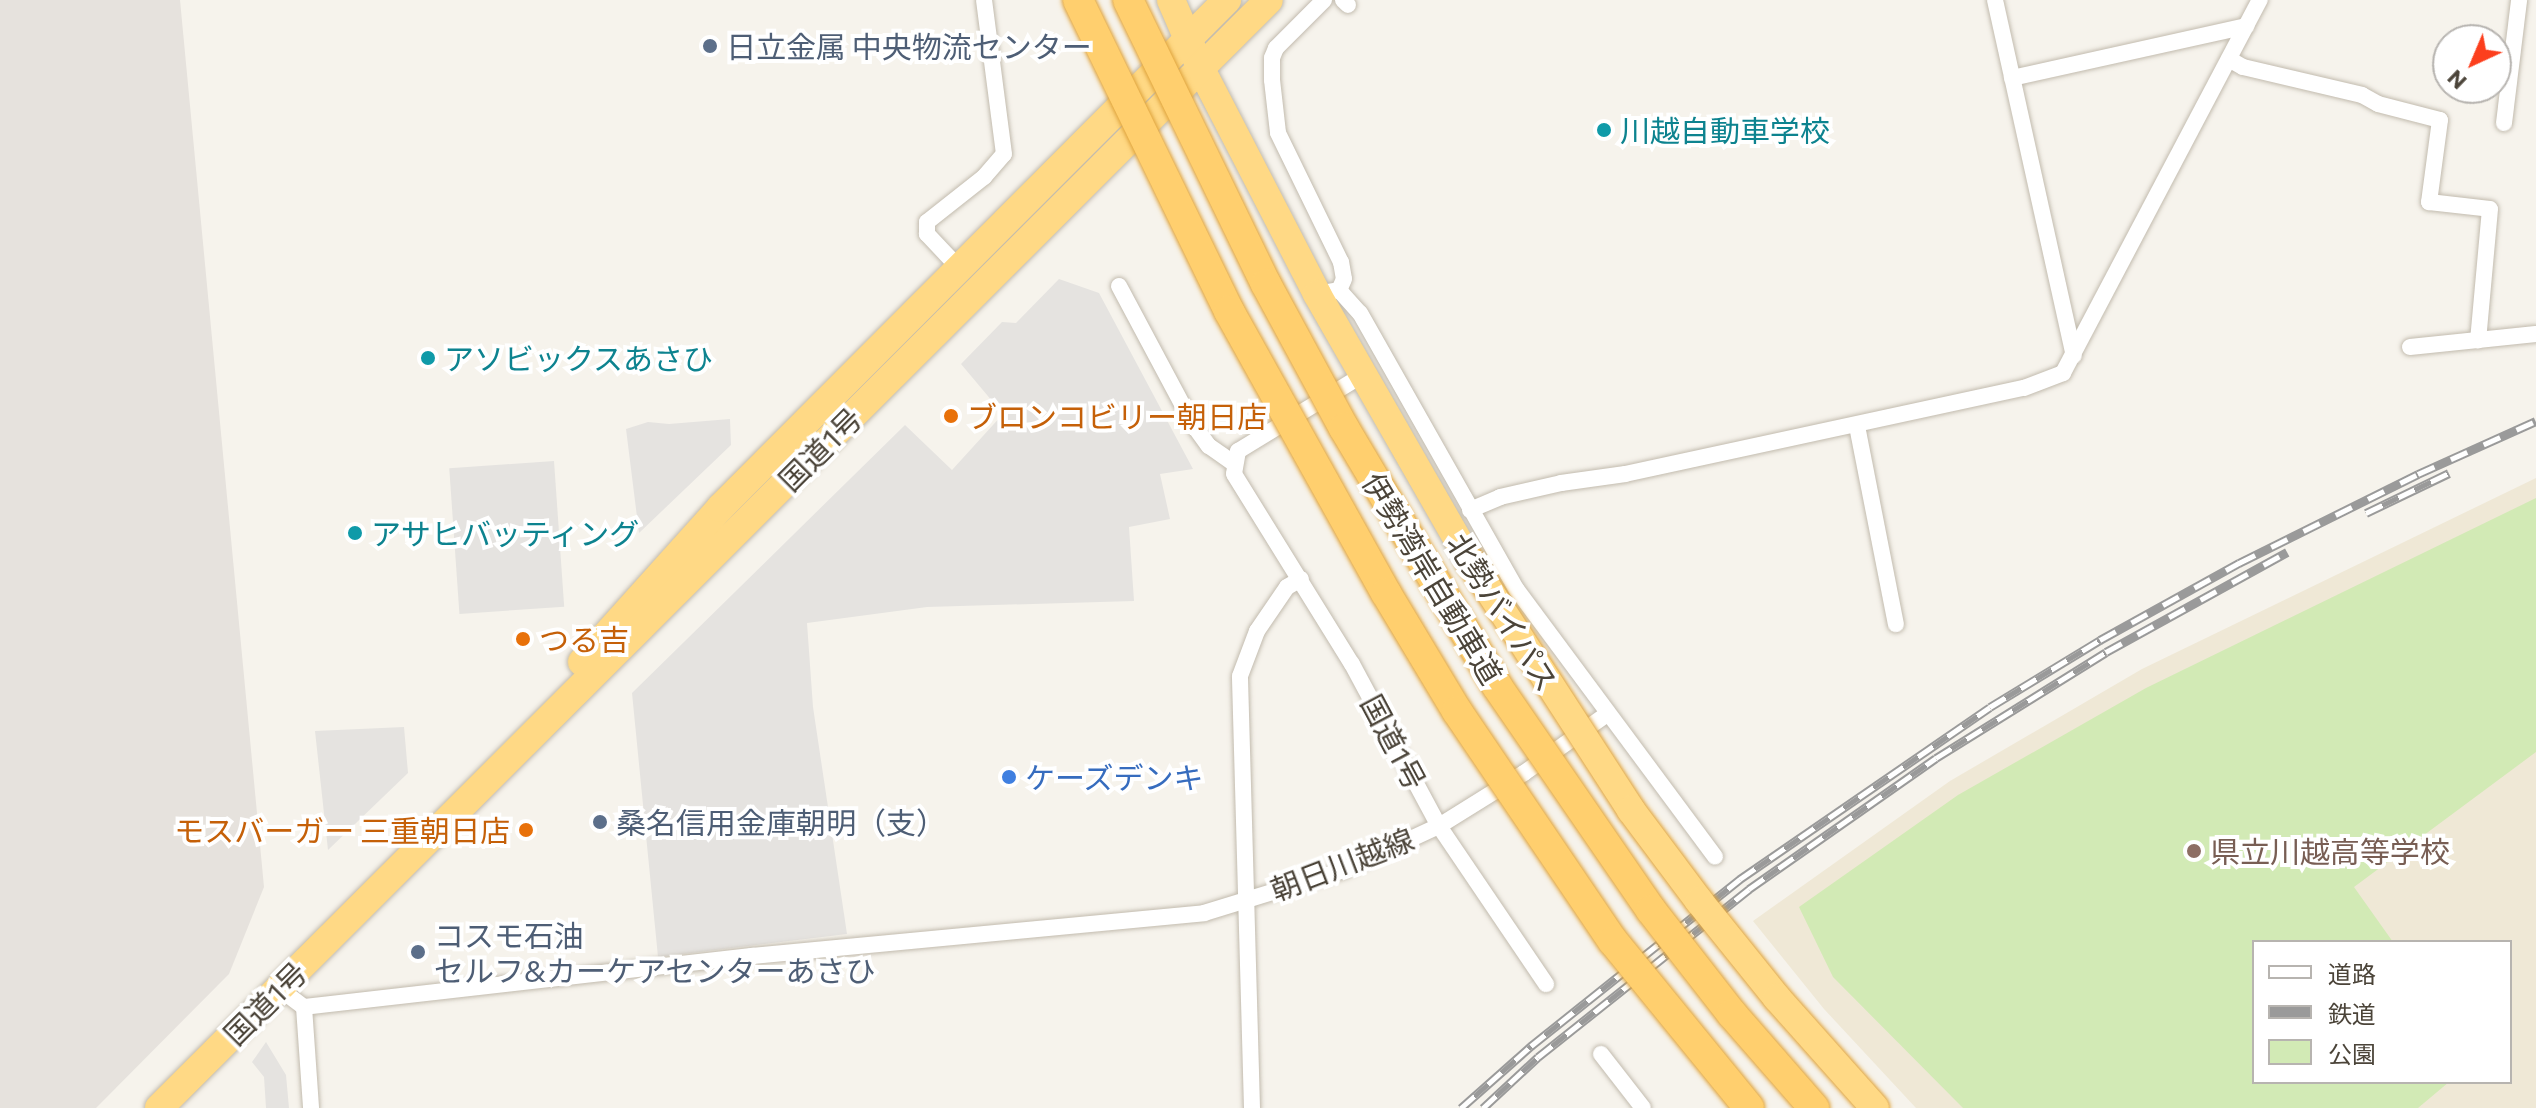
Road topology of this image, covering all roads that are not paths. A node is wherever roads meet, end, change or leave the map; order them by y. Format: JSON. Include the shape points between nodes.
{"nodes":[{"id":1,"x":984,"y":0,"type":"edge"},
{"id":2,"x":1078,"y":0,"type":"edge"},
{"id":3,"x":1128,"y":0,"type":"edge"},
{"id":4,"x":1171,"y":0,"type":"edge"},
{"id":5,"x":1227,"y":0,"type":"edge"},
{"id":6,"x":1269,"y":0,"type":"edge"},
{"id":7,"x":1324,"y":0,"type":"edge"},
{"id":8,"x":1995,"y":0,"type":"edge"},
{"id":9,"x":2260,"y":0,"type":"edge"},
{"id":10,"x":2519,"y":0,"type":"edge"},
{"id":11,"x":2246,"y":26,"type":"junction"},
{"id":12,"x":1183,"y":44,"type":"junction"},
{"id":13,"x":2229,"y":59,"type":"junction"},
{"id":14,"x":1201,"y":69,"type":"junction"},
{"id":15,"x":2012,"y":78,"type":"junction"},
{"id":16,"x":2504,"y":123,"type":"dead end"},
{"id":17,"x":959,"y":268,"type":"junction"},
{"id":18,"x":1119,"y":286,"type":"dead end"},
{"id":19,"x":1328,"y":292,"type":"junction"},
{"id":20,"x":2536,"y":334,"type":"edge"},
{"id":21,"x":2478,"y":340,"type":"junction"},
{"id":22,"x":2410,"y":347,"type":"dead end"},
{"id":23,"x":2074,"y":355,"type":"junction"},
{"id":24,"x":1361,"y":376,"type":"junction"},
{"id":25,"x":1857,"y":426,"type":"junction"},
{"id":26,"x":1233,"y":463,"type":"junction"},
{"id":27,"x":1470,"y":510,"type":"junction"},
{"id":28,"x":1301,"y":579,"type":"junction"},
{"id":29,"x":1896,"y":624,"type":"dead end"},
{"id":30,"x":1607,"y":714,"type":"junction"},
{"id":31,"x":1439,"y":826,"type":"junction"},
{"id":32,"x":1715,"y":857,"type":"dead end"},
{"id":33,"x":370,"y":898,"type":"junction"},
{"id":34,"x":1244,"y":901,"type":"junction"},
{"id":35,"x":1546,"y":984,"type":"dead end"},
{"id":36,"x":280,"y":989,"type":"junction"},
{"id":37,"x":304,"y":1007,"type":"junction"},
{"id":38,"x":1601,"y":1054,"type":"dead end"},
{"id":39,"x":159,"y":1108,"type":"edge"},
{"id":40,"x":311,"y":1108,"type":"edge"},
{"id":41,"x":1252,"y":1108,"type":"edge"},
{"id":42,"x":1643,"y":1108,"type":"edge"},
{"id":43,"x":1749,"y":1108,"type":"edge"},
{"id":44,"x":1814,"y":1108,"type":"edge"},
{"id":45,"x":1875,"y":1108,"type":"edge"}],
"edges":[{"from":1,"to":17,"type":"street","via":[[1004,154],[984,177],[927,222],[927,234]]},
{"from":2,"to":43,"type":"highway","name":"伊勢湾岸自動車道","bridge":true,"via":[[1229,311],[1386,593],[1501,777],[1613,941]]},
{"from":3,"to":12,"type":"highway","name":"北勢バイパス"},
{"from":3,"to":44,"type":"highway","name":"伊勢湾岸自動車道","bridge":true,"via":[[1273,297],[1497,686],[1651,910]]},
{"from":4,"to":12,"type":"highway","name":"北勢バイパス"},
{"from":5,"to":12,"type":"highway","name":"国道1号"},
{"from":6,"to":14,"type":"highway","name":"国道1号"},
{"from":7,"to":19,"type":"street","via":[[1276,48],[1272,80],[1278,133],[1341,262],[1344,279]]},
{"from":8,"to":15,"type":"street"},
{"from":9,"to":11,"type":"street"},
{"from":10,"to":16,"type":"street"},
{"from":11,"to":13,"type":"street"},
{"from":11,"to":15,"type":"street"},
{"from":12,"to":14,"type":"highway","name":"北勢バイパス"},
{"from":12,"to":17,"type":"highway","name":"国道1号"},
{"from":13,"to":21,"type":"street","via":[[2440,120],[2429,202],[2490,209]]},
{"from":13,"to":23,"type":"street"},
{"from":14,"to":19,"type":"highway","name":"北勢バイパス"},
{"from":14,"to":33,"type":"highway","name":"国道1号"},
{"from":15,"to":23,"type":"street"},
{"from":17,"to":33,"type":"highway","name":"国道1号","via":[[720,508]]},
{"from":18,"to":26,"type":"street","name":"国道1号","via":[[1192,423],[1209,446]]},
{"from":19,"to":24,"type":"highway","name":"北勢バイパス"},
{"from":19,"to":27,"type":"street","via":[[1360,313]]},
{"from":20,"to":21,"type":"street"},
{"from":21,"to":22,"type":"street"},
{"from":23,"to":25,"type":"street","via":[[2063,373],[2024,388]]},
{"from":24,"to":26,"type":"street","via":[[1248,444]]},
{"from":24,"to":45,"type":"highway","name":"北勢バイパス","bridge":true,"via":[[1579,732],[1682,878],[1777,998]]},
{"from":25,"to":27,"type":"street","via":[[1561,483]]},
{"from":25,"to":29,"type":"street"},
{"from":26,"to":28,"type":"street","name":"国道1号","via":[[1240,486]]},
{"from":27,"to":30,"type":"street","via":[[1517,590]]},
{"from":28,"to":31,"type":"street","name":"国道1号"},
{"from":28,"to":34,"type":"street","via":[[1287,587],[1257,631],[1240,676]]},
{"from":30,"to":31,"type":"street","name":"国道1号"},
{"from":30,"to":32,"type":"street"},
{"from":31,"to":34,"type":"street","name":"朝日川越線","via":[[1344,870]]},
{"from":31,"to":35,"type":"street"},
{"from":33,"to":36,"type":"highway","name":"国道1号"},
{"from":34,"to":37,"type":"street","name":"朝日川越線","via":[[1204,913],[736,957]]},
{"from":34,"to":41,"type":"street"},
{"from":36,"to":37,"type":"street"},
{"from":36,"to":39,"type":"highway","name":"国道1号"},
{"from":37,"to":40,"type":"street"},
{"from":38,"to":42,"type":"street"}]}
